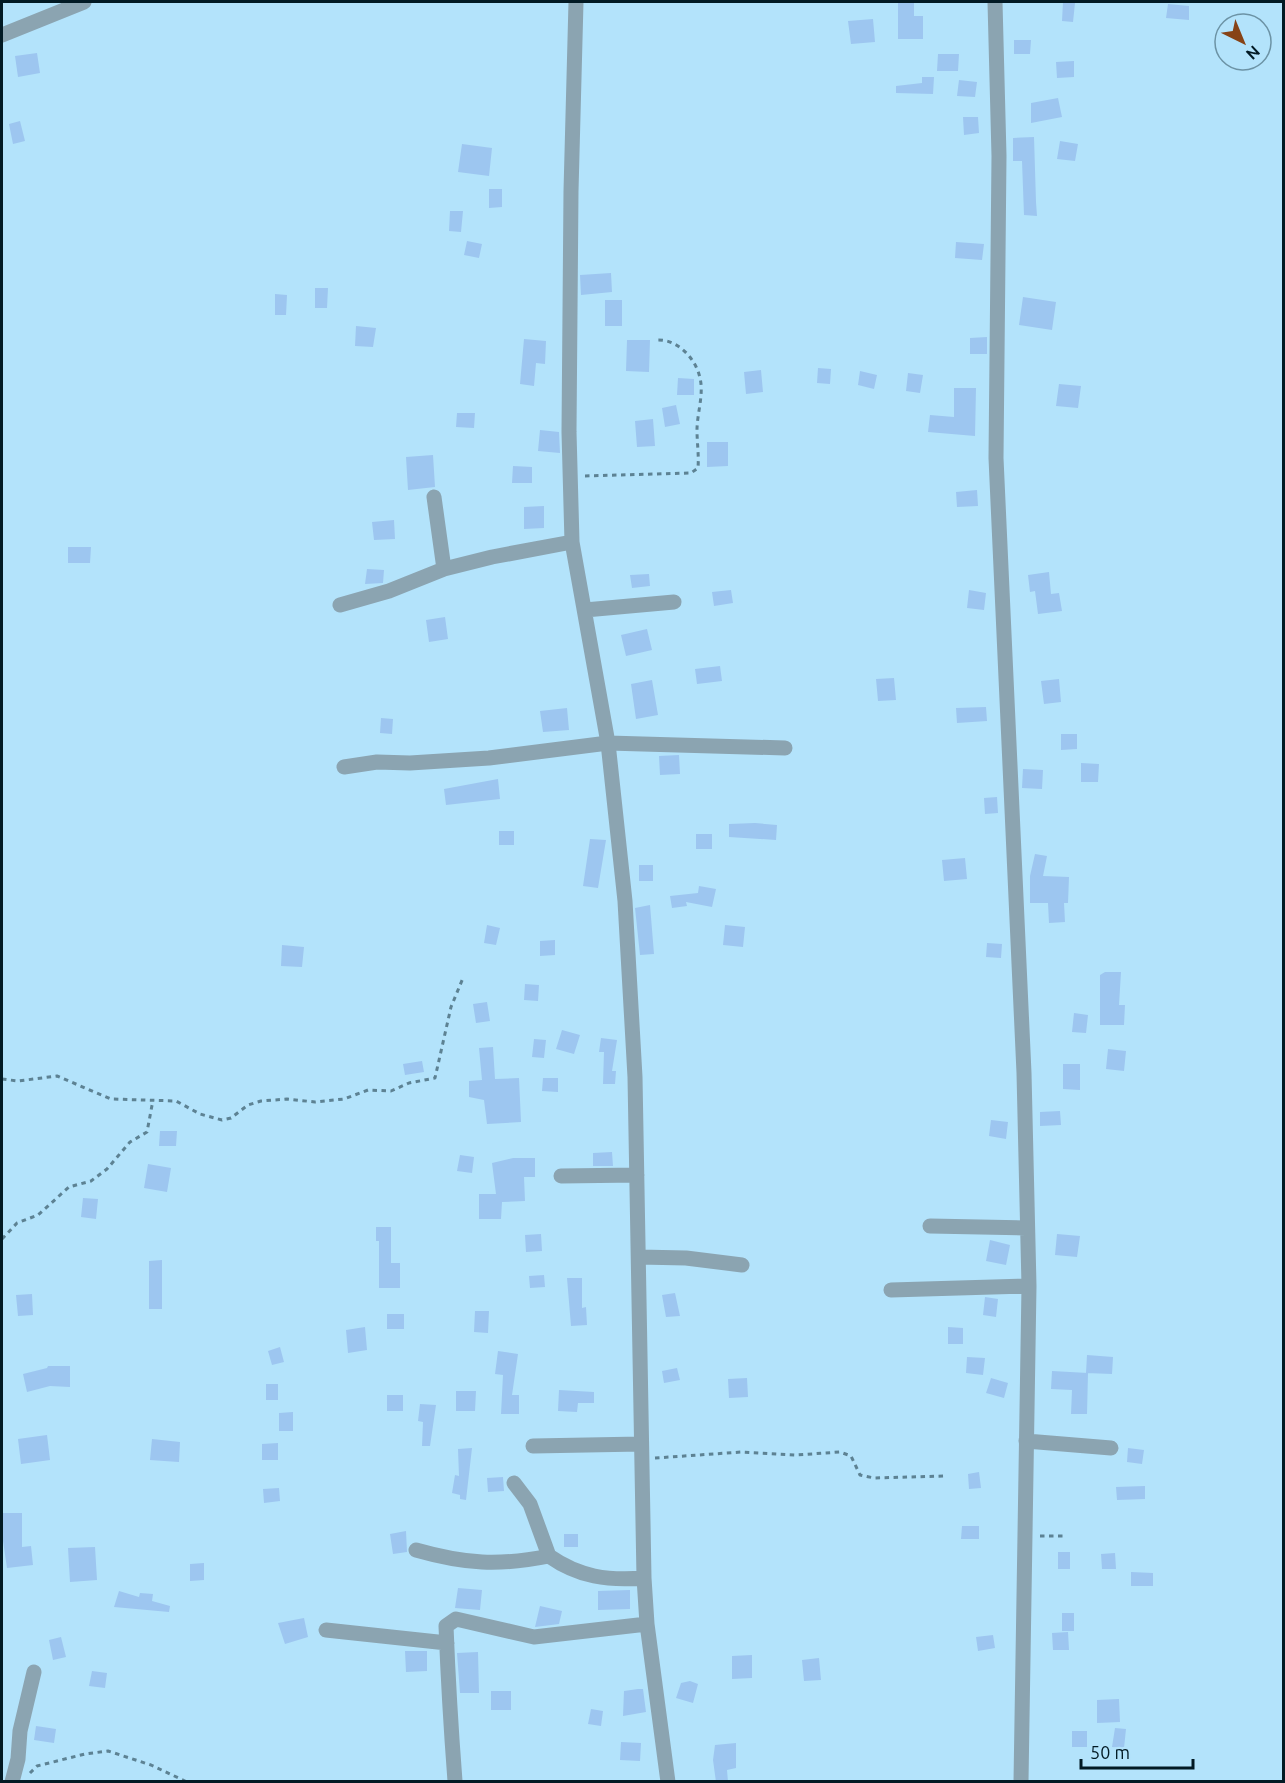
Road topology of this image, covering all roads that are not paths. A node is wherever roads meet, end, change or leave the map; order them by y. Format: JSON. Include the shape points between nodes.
{"nodes":[{"id":1,"x":84,"y":2,"type":"edge"},
{"id":2,"x":576,"y":2,"type":"edge"},
{"id":3,"x":995,"y":2,"type":"edge"},
{"id":4,"x":2,"y":35,"type":"edge"},
{"id":5,"x":434,"y":496,"type":"dead end"},
{"id":6,"x":572,"y":542,"type":"junction"},
{"id":7,"x":444,"y":569,"type":"junction"},
{"id":8,"x":674,"y":602,"type":"dead end"},
{"id":9,"x":340,"y":605,"type":"dead end"},
{"id":10,"x":585,"y":610,"type":"junction"},
{"id":11,"x":609,"y":743,"type":"junction"},
{"id":12,"x":785,"y":748,"type":"dead end"},
{"id":13,"x":344,"y":767,"type":"dead end"},
{"id":14,"x":637,"y":1175,"type":"junction"},
{"id":15,"x":561,"y":1176,"type":"dead end"},
{"id":16,"x":930,"y":1226,"type":"dead end"},
{"id":17,"x":1026,"y":1228,"type":"junction"},
{"id":18,"x":639,"y":1257,"type":"junction"},
{"id":19,"x":742,"y":1265,"type":"dead end"},
{"id":20,"x":1029,"y":1286,"type":"junction"},
{"id":21,"x":891,"y":1290,"type":"dead end"},
{"id":22,"x":1026,"y":1441,"type":"junction"},
{"id":23,"x":533,"y":1446,"type":"dead end"},
{"id":24,"x":1111,"y":1448,"type":"dead end"},
{"id":25,"x":641,"y":1452,"type":"junction"},
{"id":26,"x":514,"y":1483,"type":"dead end"},
{"id":27,"x":416,"y":1550,"type":"dead end"},
{"id":28,"x":549,"y":1556,"type":"junction"},
{"id":29,"x":644,"y":1578,"type":"junction"},
{"id":30,"x":647,"y":1624,"type":"junction"},
{"id":31,"x":326,"y":1630,"type":"dead end"},
{"id":32,"x":447,"y":1643,"type":"junction"},
{"id":33,"x":33,"y":1672,"type":"dead end"},
{"id":34,"x":455,"y":1781,"type":"edge"},
{"id":35,"x":12,"y":1782,"type":"edge"},
{"id":36,"x":668,"y":1782,"type":"edge"},
{"id":37,"x":1021,"y":1782,"type":"edge"}],
"edges":[{"from":1,"to":4,"type":"street"},
{"from":2,"to":6,"type":"street","via":[[571,191]]},
{"from":3,"to":17,"type":"street","via":[[999,156],[996,458],[1024,1073]]},
{"from":5,"to":7,"type":"street"},
{"from":6,"to":7,"type":"street"},
{"from":6,"to":10,"type":"street"},
{"from":7,"to":9,"type":"street"},
{"from":8,"to":10,"type":"street"},
{"from":10,"to":11,"type":"street"},
{"from":11,"to":12,"type":"street"},
{"from":11,"to":13,"type":"street","via":[[512,756]]},
{"from":11,"to":14,"type":"street","via":[[632,1006]]},
{"from":14,"to":15,"type":"street"},
{"from":14,"to":18,"type":"street"},
{"from":16,"to":17,"type":"street"},
{"from":17,"to":20,"type":"street"},
{"from":18,"to":19,"type":"street"},
{"from":18,"to":25,"type":"street"},
{"from":20,"to":21,"type":"street"},
{"from":20,"to":22,"type":"street"},
{"from":22,"to":24,"type":"street"},
{"from":22,"to":37,"type":"street"},
{"from":23,"to":25,"type":"street"},
{"from":25,"to":29,"type":"street"},
{"from":26,"to":28,"type":"street","via":[[530,1504]]},
{"from":27,"to":28,"type":"street","via":[[450,1560],[495,1564]]},
{"from":28,"to":29,"type":"street","via":[[581,1574],[617,1581]]},
{"from":29,"to":30,"type":"street"},
{"from":30,"to":32,"type":"street","via":[[534,1637],[456,1619],[446,1626]]},
{"from":30,"to":36,"type":"street"},
{"from":31,"to":32,"type":"street"},
{"from":32,"to":34,"type":"street"},
{"from":33,"to":35,"type":"street"}]}
